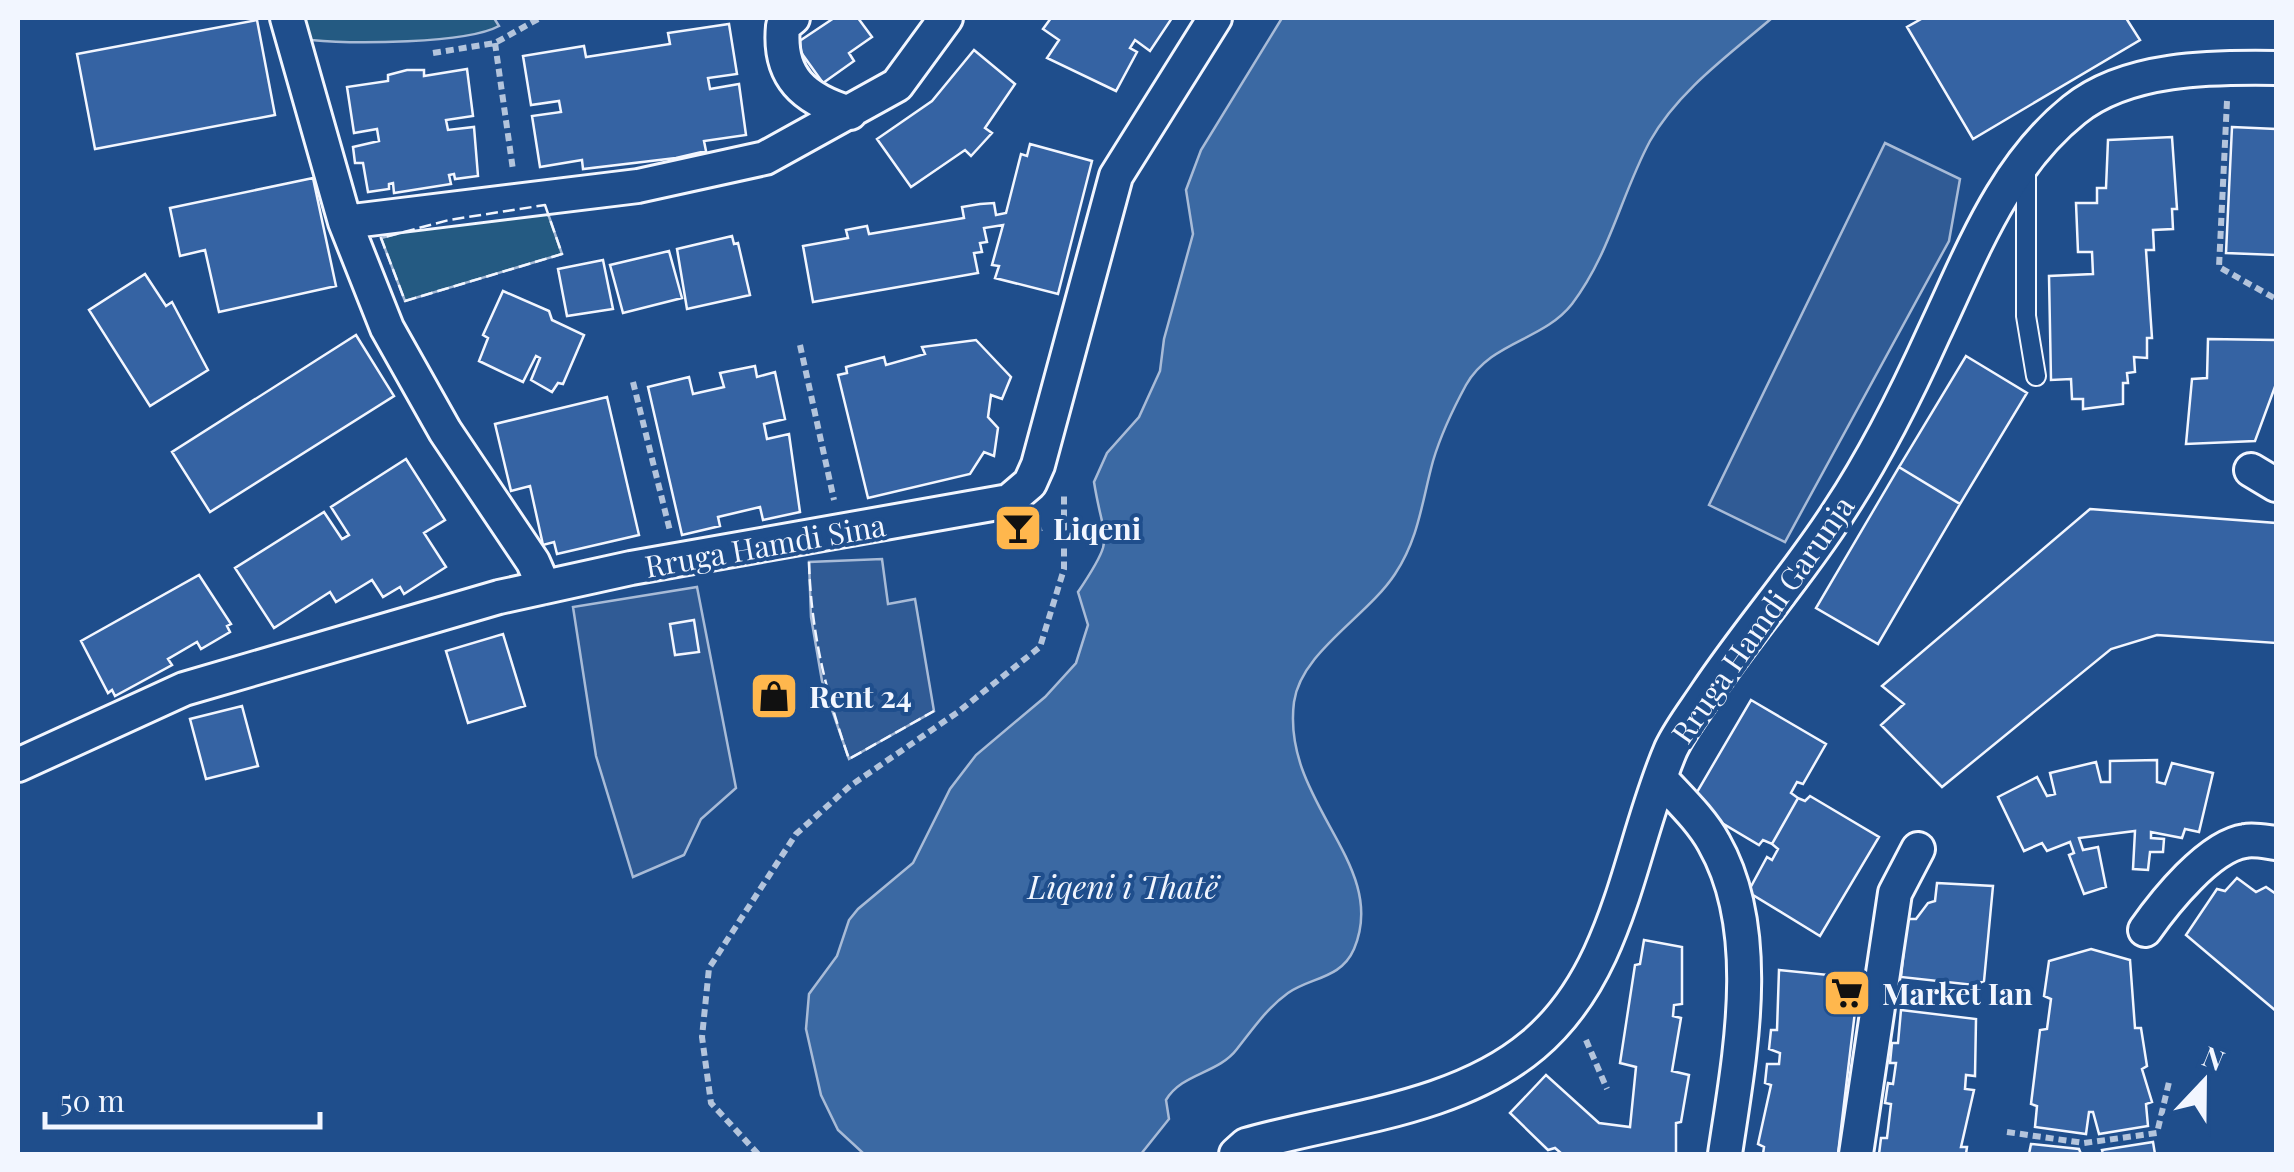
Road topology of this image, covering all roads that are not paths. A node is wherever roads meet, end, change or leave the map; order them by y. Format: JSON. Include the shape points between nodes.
{"nodes":[{"id":1,"x":287,"y":18,"type":"edge"},
{"id":2,"x":946,"y":18,"type":"edge"},
{"id":3,"x":1215,"y":18,"type":"edge"},
{"id":4,"x":783,"y":20,"type":"edge"},
{"id":5,"x":2276,"y":68,"type":"edge"},
{"id":6,"x":850,"y":114,"type":"junction"},
{"id":7,"x":2025,"y":159,"type":"junction"},
{"id":8,"x":345,"y":222,"type":"junction"},
{"id":9,"x":2036,"y":376,"type":"dead end"},
{"id":10,"x":544,"y":588,"type":"junction"},
{"id":11,"x":18,"y":765,"type":"edge"},
{"id":12,"x":1660,"y":778,"type":"junction"},
{"id":13,"x":2276,"y":843,"type":"edge"},
{"id":14,"x":1918,"y":849,"type":"dead end"},
{"id":15,"x":2144,"y":930,"type":"dead end"},
{"id":16,"x":1236,"y":1154,"type":"edge"},
{"id":17,"x":1725,"y":1154,"type":"edge"},
{"id":18,"x":1856,"y":1154,"type":"edge"}],
"edges":[{"from":1,"to":8,"type":"street"},
{"from":2,"to":6,"type":"street","via":[[896,85]]},
{"from":3,"to":10,"type":"street","name":"Rruga Hamdi Sina","via":[[1116,176],[1030,483],[1009,501]]},
{"from":4,"to":6,"type":"street","via":[[781,51],[791,76],[819,104]]},
{"from":5,"to":7,"type":"street","name":"Rruga Hamdi Garunja","via":[[2164,75],[2117,86],[2076,108]]},
{"from":6,"to":8,"type":"street","via":[[765,158],[638,186]]},
{"from":7,"to":9,"type":"lane","via":[[2026,316]]},
{"from":7,"to":12,"type":"street","name":"Rruga Hamdi Garunja","via":[[1983,228],[1898,412],[1838,513],[1745,635],[1674,744]]},
{"from":8,"to":10,"type":"street","via":[[387,328]]},
{"from":10,"to":11,"type":"street","name":"Rruga Hamdi Sina","via":[[184,689]]},
{"from":12,"to":16,"type":"street","name":"Rruga Hamdi Garunja","via":[[1604,950],[1578,996],[1534,1044],[1482,1079],[1246,1145]]},
{"from":12,"to":17,"type":"street","via":[[1714,841],[1730,878],[1740,934],[1741,1008]]},
{"from":13,"to":15,"type":"street","via":[[2246,840],[2227,847],[2171,894]]},
{"from":14,"to":18,"type":"street","via":[[1895,894]]}]}
